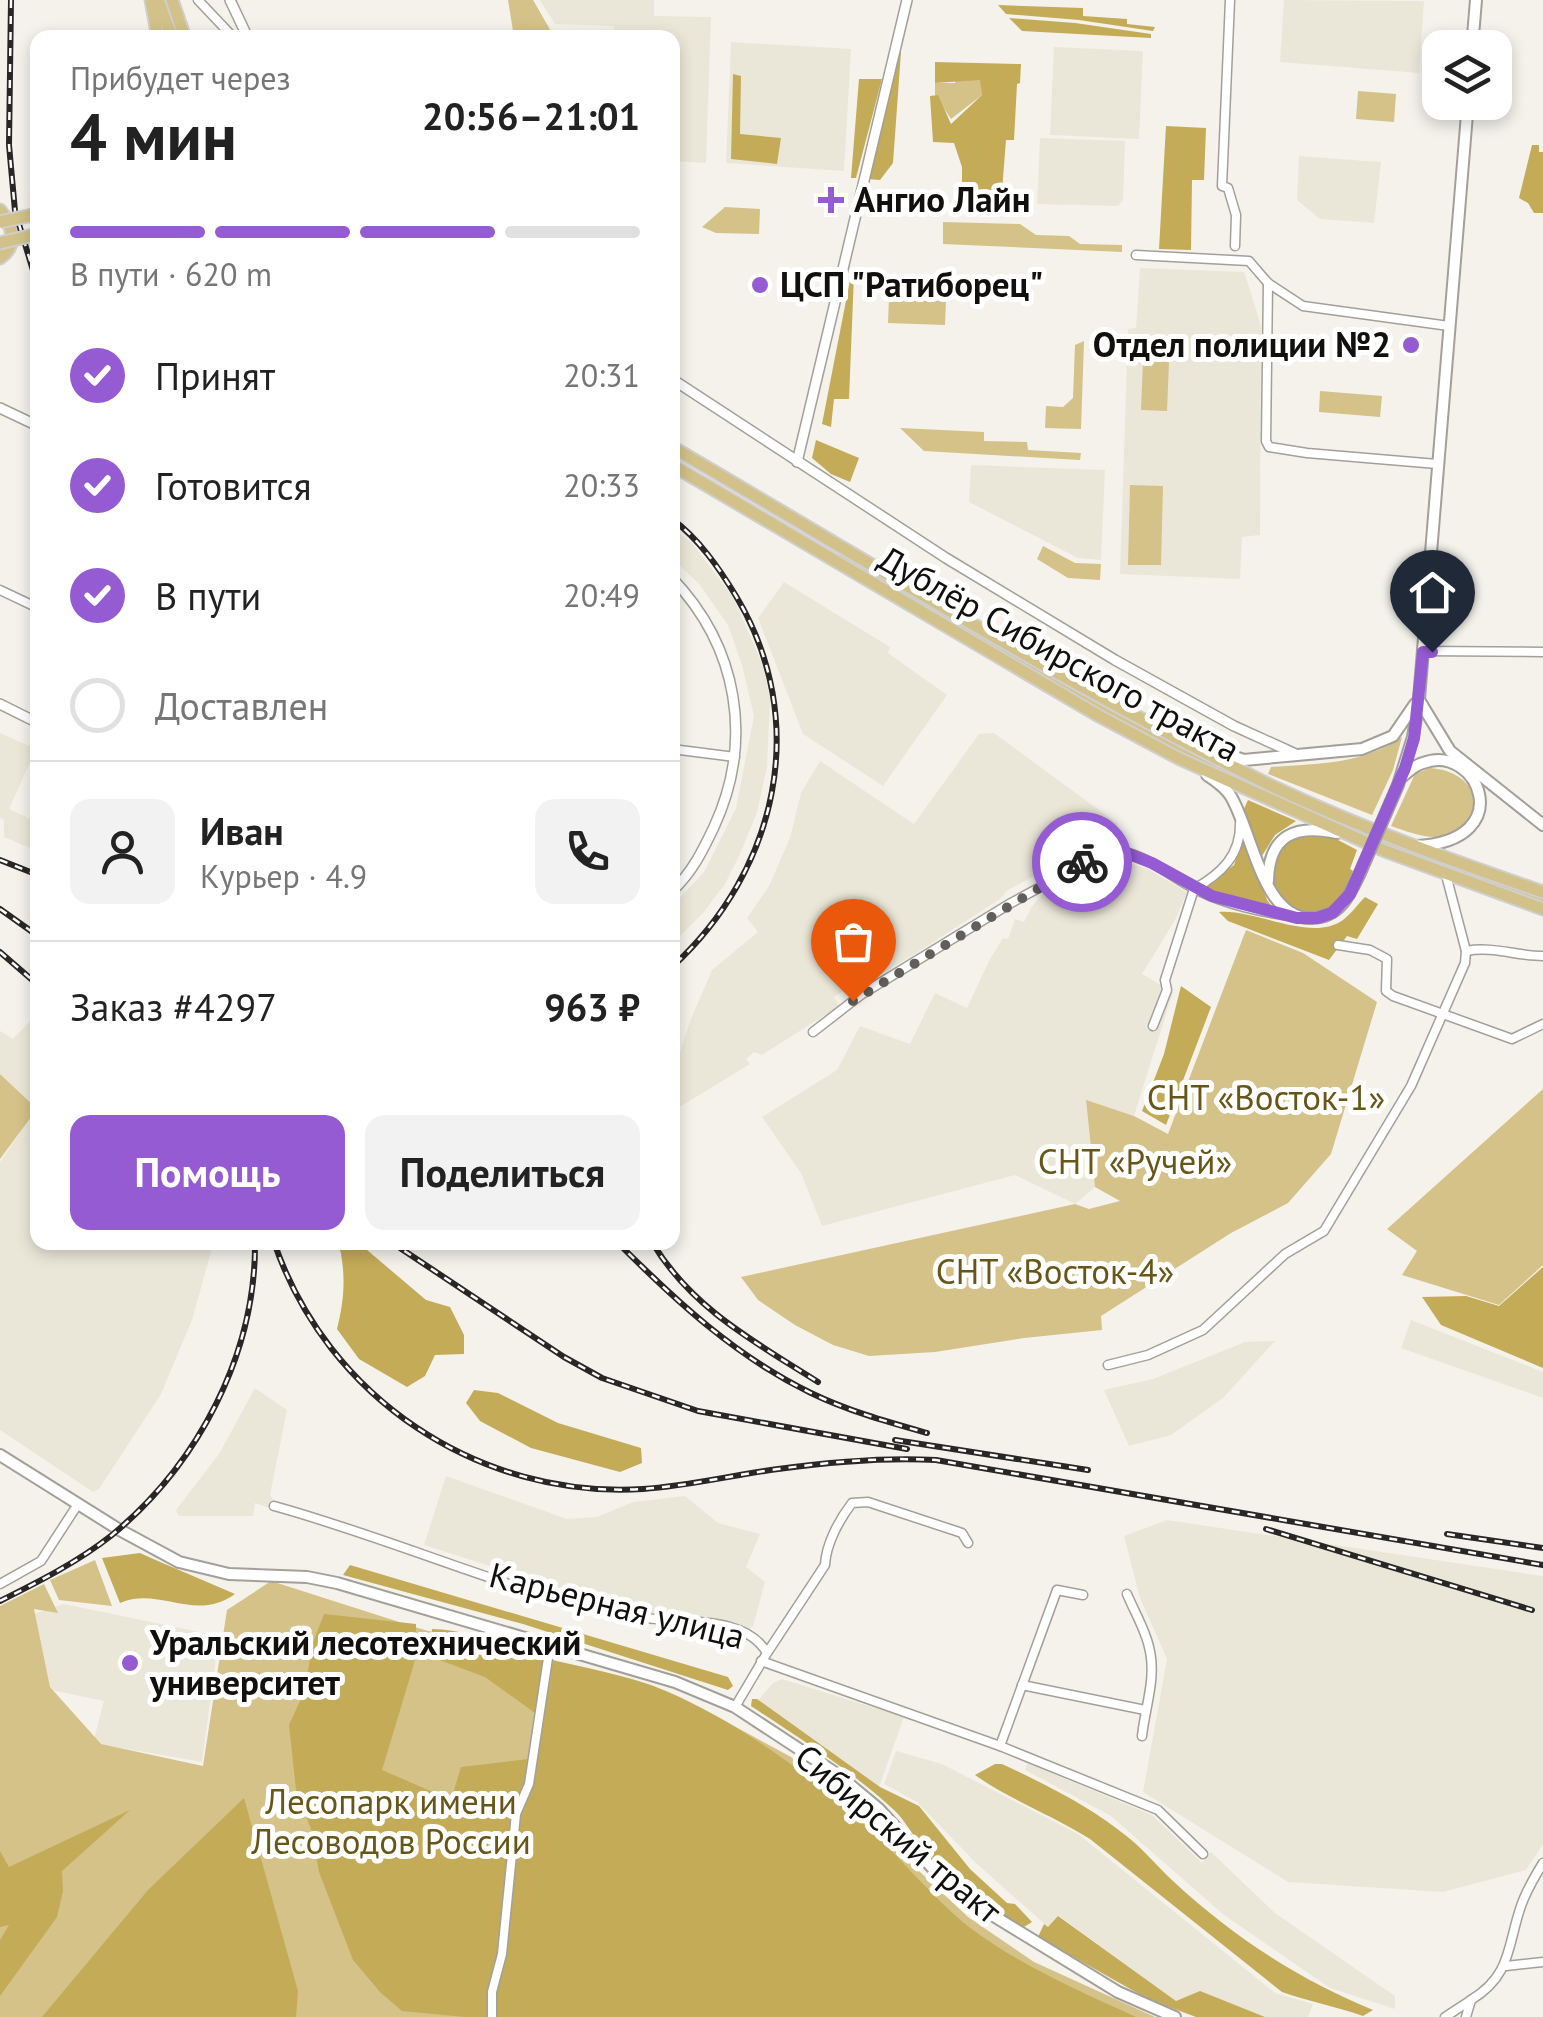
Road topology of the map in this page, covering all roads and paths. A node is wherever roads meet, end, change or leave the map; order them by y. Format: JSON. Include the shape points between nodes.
{"nodes":[{"id":1,"x":155,"y":0,"type":"edge"},
{"id":2,"x":172,"y":0,"type":"edge"},
{"id":3,"x":198,"y":0,"type":"edge"},
{"id":4,"x":230,"y":0,"type":"edge"},
{"id":5,"x":906,"y":0,"type":"edge"},
{"id":6,"x":1230,"y":0,"type":"edge"},
{"id":7,"x":1476,"y":0,"type":"edge"},
{"id":8,"x":241,"y":24,"type":"junction"},
{"id":9,"x":157,"y":30,"type":"edge"},
{"id":10,"x":168,"y":30,"type":"edge"},
{"id":11,"x":183,"y":30,"type":"edge"},
{"id":12,"x":226,"y":30,"type":"edge"},
{"id":13,"x":237,"y":30,"type":"edge"},
{"id":14,"x":244,"y":30,"type":"edge"},
{"id":15,"x":1474,"y":30,"type":"edge"},
{"id":16,"x":1466,"y":120,"type":"edge"},
{"id":17,"x":0,"y":210,"type":"edge"},
{"id":18,"x":30,"y":216,"type":"edge"},
{"id":19,"x":0,"y":222,"type":"edge"},
{"id":20,"x":30,"y":236,"type":"edge"},
{"id":21,"x":0,"y":243,"type":"edge"},
{"id":22,"x":1235,"y":246,"type":"dead end"},
{"id":23,"x":1136,"y":254,"type":"dead end"},
{"id":24,"x":0,"y":258,"type":"edge"},
{"id":25,"x":1268,"y":283,"type":"junction"},
{"id":26,"x":1449,"y":326,"type":"junction"},
{"id":27,"x":680,"y":384,"type":"edge"},
{"id":28,"x":0,"y":408,"type":"edge"},
{"id":29,"x":30,"y":422,"type":"edge"},
{"id":30,"x":680,"y":449,"type":"edge"},
{"id":31,"x":797,"y":462,"type":"junction"},
{"id":32,"x":1438,"y":464,"type":"junction"},
{"id":33,"x":680,"y":470,"type":"edge"},
{"id":34,"x":680,"y":588,"type":"edge"},
{"id":35,"x":0,"y":590,"type":"edge"},
{"id":36,"x":30,"y":604,"type":"edge"},
{"id":37,"x":1423,"y":652,"type":"junction"},
{"id":38,"x":1543,"y":652,"type":"edge"},
{"id":39,"x":1418,"y":699,"type":"junction"},
{"id":40,"x":0,"y":704,"type":"edge"},
{"id":41,"x":30,"y":719,"type":"edge"},
{"id":42,"x":1160,"y":728,"type":"junction"},
{"id":43,"x":1266,"y":742,"type":"junction"},
{"id":44,"x":680,"y":750,"type":"edge"},
{"id":45,"x":1300,"y":756,"type":"junction"},
{"id":46,"x":735,"y":757,"type":"junction"},
{"id":47,"x":1180,"y":759,"type":"junction"},
{"id":48,"x":1264,"y":760,"type":"junction"},
{"id":49,"x":1400,"y":780,"type":"junction"},
{"id":50,"x":1239,"y":814,"type":"junction"},
{"id":51,"x":1543,"y":825,"type":"edge"},
{"id":52,"x":1360,"y":840,"type":"junction"},
{"id":53,"x":1416,"y":846,"type":"junction"},
{"id":54,"x":1446,"y":875,"type":"junction"},
{"id":55,"x":680,"y":880,"type":"edge"},
{"id":56,"x":1269,"y":886,"type":"junction"},
{"id":57,"x":1194,"y":889,"type":"junction"},
{"id":58,"x":1543,"y":892,"type":"edge"},
{"id":59,"x":1543,"y":908,"type":"edge"},
{"id":60,"x":1292,"y":916,"type":"junction"},
{"id":61,"x":1338,"y":945,"type":"dead end"},
{"id":62,"x":1466,"y":948,"type":"junction"},
{"id":63,"x":1543,"y":956,"type":"edge"},
{"id":64,"x":1443,"y":1012,"type":"junction"},
{"id":65,"x":1543,"y":1024,"type":"edge"},
{"id":66,"x":1154,"y":1026,"type":"dead end"},
{"id":67,"x":813,"y":1032,"type":"dead end"},
{"id":68,"x":1108,"y":1365,"type":"dead end"},
{"id":69,"x":0,"y":1455,"type":"edge"},
{"id":70,"x":78,"y":1504,"type":"junction"},
{"id":71,"x":274,"y":1506,"type":"dead end"},
{"id":72,"x":968,"y":1543,"type":"dead end"},
{"id":73,"x":0,"y":1584,"type":"edge"},
{"id":74,"x":1127,"y":1594,"type":"dead end"},
{"id":75,"x":1083,"y":1595,"type":"dead end"},
{"id":76,"x":550,"y":1645,"type":"junction"},
{"id":77,"x":764,"y":1657,"type":"junction"},
{"id":78,"x":1022,"y":1685,"type":"junction"},
{"id":79,"x":735,"y":1707,"type":"junction"},
{"id":80,"x":1144,"y":1710,"type":"junction"},
{"id":81,"x":1142,"y":1736,"type":"dead end"},
{"id":82,"x":1000,"y":1746,"type":"junction"},
{"id":83,"x":1203,"y":1854,"type":"dead end"},
{"id":84,"x":1543,"y":1864,"type":"edge"},
{"id":85,"x":1543,"y":1962,"type":"edge"},
{"id":86,"x":1506,"y":1966,"type":"junction"},
{"id":87,"x":1471,"y":2000,"type":"junction"},
{"id":88,"x":492,"y":2017,"type":"edge"},
{"id":89,"x":1175,"y":2017,"type":"edge"},
{"id":90,"x":1445,"y":2017,"type":"edge"},
{"id":91,"x":1466,"y":2017,"type":"edge"}],
"edges":[{"from":1,"to":9,"type":"main road"},
{"from":1,"to":10,"type":"main road"},
{"from":2,"to":11,"type":"main road"},
{"from":3,"to":12,"type":"street"},
{"from":4,"to":8,"type":"street"},
{"from":5,"to":31,"type":"street"},
{"from":6,"to":22,"type":"street","via":[[1222,186],[1236,215]]},
{"from":7,"to":15,"type":"main road"},
{"from":8,"to":13,"type":"street"},
{"from":8,"to":14,"type":"street"},
{"from":16,"to":26,"type":"main road"},
{"from":17,"to":24,"type":"main road","via":[[12,242]]},
{"from":18,"to":19,"type":"main road","bridge":true},
{"from":20,"to":21,"type":"main road","bridge":true},
{"from":23,"to":25,"type":"street","via":[[1249,260]]},
{"from":25,"to":26,"type":"street","via":[[1302,306]]},
{"from":25,"to":32,"type":"street","via":[[1269,446]]},
{"from":26,"to":32,"type":"main road"},
{"from":27,"to":31,"type":"street"},
{"from":28,"to":29,"type":"street"},
{"from":30,"to":42,"type":"main road","name":"Дублёр Сибирского тракта"},
{"from":31,"to":43,"type":"street","via":[[1114,660]]},
{"from":32,"to":37,"type":"main road"},
{"from":33,"to":47,"type":"main road","name":"Дублёр Сибирского тракта"},
{"from":34,"to":46,"type":"street","via":[[723,658],[738,721]]},
{"from":35,"to":36,"type":"street"},
{"from":37,"to":38,"type":"street"},
{"from":37,"to":39,"type":"main road"},
{"from":39,"to":45,"type":"main road","via":[[1402,726],[1380,743]]},
{"from":39,"to":49,"type":"main road"},
{"from":39,"to":51,"type":"main road","via":[[1450,752]]},
{"from":40,"to":41,"type":"street"},
{"from":42,"to":48,"type":"main road","via":[[1224,755]]},
{"from":42,"to":53,"type":"main road","name":"Дублёр Сибирского тракта","via":[[1276,788]]},
{"from":43,"to":45,"type":"street"},
{"from":43,"to":48,"type":"street"},
{"from":44,"to":46,"type":"street"},
{"from":45,"to":48,"type":"main road"},
{"from":46,"to":55,"type":"street","via":[[719,816]]},
{"from":47,"to":50,"type":"main road","via":[[1222,785]]},
{"from":47,"to":52,"type":"main road","name":"Дублёр Сибирского тракта"},
{"from":49,"to":53,"type":"main road","via":[[1426,761],[1449,763],[1471,777],[1481,796],[1467,831]]},
{"from":49,"to":60,"type":"main road","bridge":true,"via":[[1344,902],[1332,913]]},
{"from":50,"to":56,"type":"main road"},
{"from":50,"to":57,"type":"street","via":[[1234,854]]},
{"from":52,"to":54,"type":"main road","name":"Дублёр Сибирского тракта"},
{"from":52,"to":56,"type":"main road","via":[[1323,830],[1288,834],[1272,854]]},
{"from":53,"to":58,"type":"main road","name":"Дублёр Сибирского тракта"},
{"from":54,"to":59,"type":"main road","name":"Дублёр Сибирского тракта"},
{"from":54,"to":62,"type":"street"},
{"from":56,"to":60,"type":"main road"},
{"from":57,"to":60,"type":"street"},
{"from":57,"to":66,"type":"street"},
{"from":57,"to":67,"type":"street","via":[[1136,855],[1099,854],[862,994]]},
{"from":61,"to":64,"type":"street","via":[[1387,959],[1386,991]]},
{"from":62,"to":63,"type":"street"},
{"from":62,"to":64,"type":"street"},
{"from":64,"to":65,"type":"street","via":[[1512,1038]]},
{"from":64,"to":68,"type":"street","via":[[1411,1086],[1324,1231],[1284,1254],[1203,1330]]},
{"from":69,"to":70,"type":"main road","name":"Сибирский тракт"},
{"from":70,"to":73,"type":"street","via":[[41,1562]]},
{"from":70,"to":76,"type":"main road","name":"Сибирский тракт","via":[[194,1567],[322,1580]]},
{"from":71,"to":77,"type":"street","name":"Карьерная улица","via":[[546,1596],[754,1635]]},
{"from":72,"to":77,"type":"street","via":[[962,1533],[868,1502],[852,1504],[826,1566]]},
{"from":74,"to":80,"type":"street","via":[[1150,1649],[1151,1694]]},
{"from":75,"to":78,"type":"street","via":[[1057,1590]]},
{"from":76,"to":79,"type":"main road","name":"Сибирский тракт"},
{"from":76,"to":88,"type":"street","via":[[528,1784],[516,1814]]},
{"from":77,"to":79,"type":"street"},
{"from":77,"to":82,"type":"street","name":"Карьерная улица"},
{"from":78,"to":80,"type":"street"},
{"from":78,"to":82,"type":"street"},
{"from":79,"to":89,"type":"main road","name":"Сибирский тракт","via":[[880,1809],[966,1899],[1118,1992]]},
{"from":80,"to":81,"type":"street"},
{"from":82,"to":83,"type":"street","name":"Карьерная улица","via":[[1158,1810]]},
{"from":84,"to":86,"type":"street","via":[[1522,1905]]},
{"from":85,"to":86,"type":"street"},
{"from":86,"to":87,"type":"street"},
{"from":87,"to":90,"type":"street"},
{"from":87,"to":91,"type":"street"}]}
